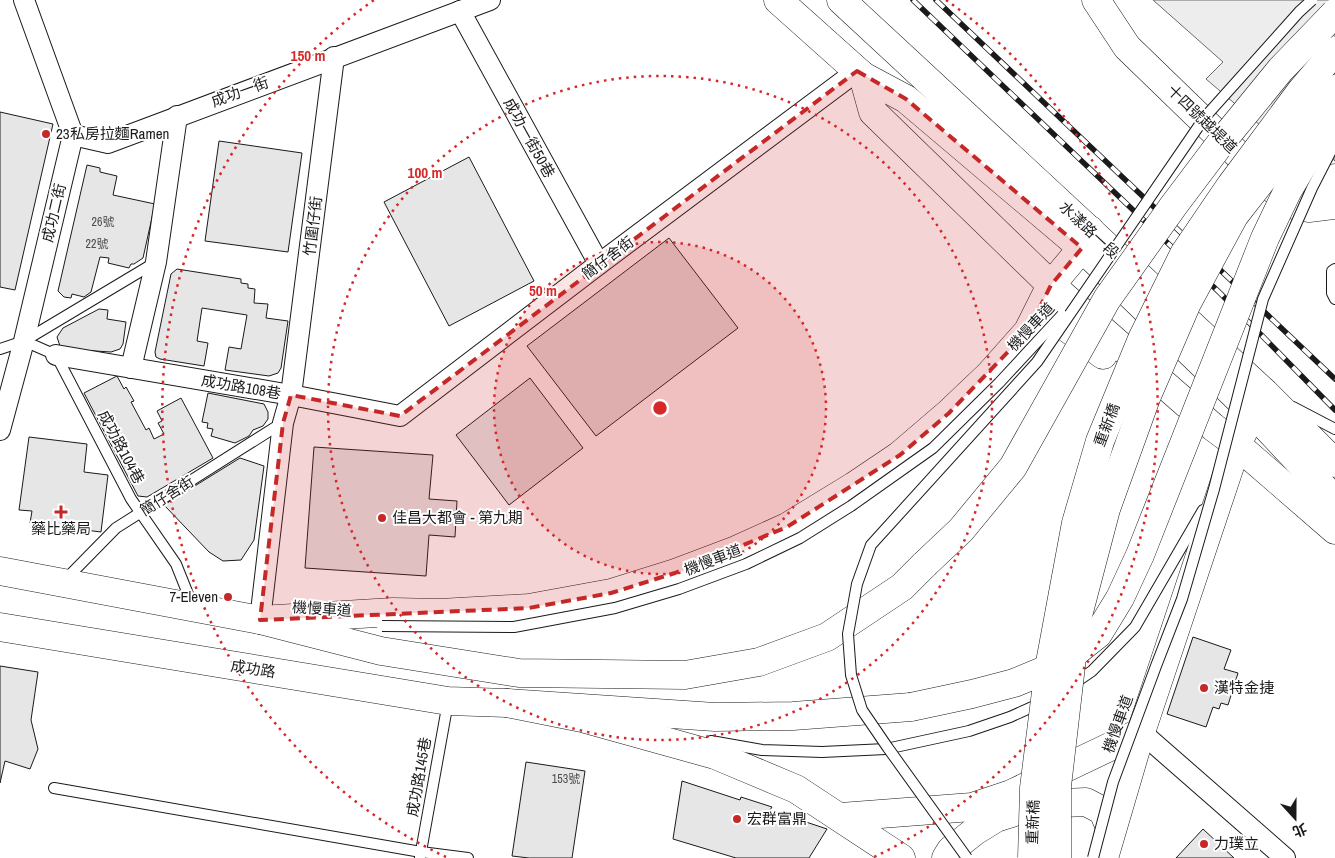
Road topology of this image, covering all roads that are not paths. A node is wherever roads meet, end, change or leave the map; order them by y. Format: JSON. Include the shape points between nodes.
{"nodes":[{"id":1,"x":24,"y":0,"type":"edge"},
{"id":2,"x":490,"y":0,"type":"edge"},
{"id":3,"x":778,"y":0,"type":"edge"},
{"id":4,"x":841,"y":0,"type":"edge"},
{"id":5,"x":1096,"y":0,"type":"edge"},
{"id":6,"x":1312,"y":0,"type":"edge"},
{"id":7,"x":460,"y":12,"type":"junction"},
{"id":8,"x":1335,"y":13,"type":"edge"},
{"id":9,"x":1335,"y":51,"type":"edge"},
{"id":10,"x":334,"y":57,"type":"junction"},
{"id":11,"x":860,"y":73,"type":"junction"},
{"id":12,"x":1335,"y":89,"type":"edge"},
{"id":13,"x":1335,"y":111,"type":"edge"},
{"id":14,"x":177,"y":116,"type":"junction"},
{"id":15,"x":73,"y":136,"type":"junction"},
{"id":16,"x":1335,"y":142,"type":"edge"},
{"id":17,"x":1335,"y":178,"type":"edge"},
{"id":18,"x":1331,"y":205,"type":"edge"},
{"id":19,"x":1086,"y":239,"type":"junction"},
{"id":20,"x":156,"y":262,"type":"junction"},
{"id":21,"x":599,"y":264,"type":"junction"},
{"id":22,"x":1333,"y":270,"type":"edge"},
{"id":23,"x":1051,"y":285,"type":"junction"},
{"id":24,"x":1083,"y":292,"type":"junction"},
{"id":25,"x":1335,"y":299,"type":"edge"},
{"id":26,"x":1028,"y":331,"type":"junction"},
{"id":27,"x":24,"y":341,"type":"junction"},
{"id":28,"x":0,"y":349,"type":"edge"},
{"id":29,"x":56,"y":355,"type":"junction"},
{"id":30,"x":131,"y":368,"type":"junction"},
{"id":31,"x":291,"y":395,"type":"junction"},
{"id":32,"x":1259,"y":402,"type":"junction"},
{"id":33,"x":283,"y":423,"type":"junction"},
{"id":34,"x":1335,"y":429,"type":"edge"},
{"id":35,"x":0,"y":430,"type":"edge"},
{"id":36,"x":1234,"y":453,"type":"junction"},
{"id":37,"x":1335,"y":463,"type":"edge"},
{"id":38,"x":1214,"y":489,"type":"junction"},
{"id":39,"x":1335,"y":500,"type":"edge"},
{"id":40,"x":141,"y":512,"type":"junction"},
{"id":41,"x":1335,"y":530,"type":"edge"},
{"id":42,"x":0,"y":572,"type":"edge"},
{"id":43,"x":62,"y":583,"type":"junction"},
{"id":44,"x":193,"y":608,"type":"junction"},
{"id":45,"x":260,"y":620,"type":"junction"},
{"id":46,"x":0,"y":626,"type":"edge"},
{"id":47,"x":326,"y":626,"type":"dead end"},
{"id":48,"x":377,"y":626,"type":"dead end"},
{"id":49,"x":448,"y":701,"type":"junction"},
{"id":50,"x":507,"y":704,"type":"junction"},
{"id":51,"x":582,"y":718,"type":"junction"},
{"id":52,"x":1141,"y":732,"type":"junction"},
{"id":53,"x":54,"y":788,"type":"dead end"},
{"id":54,"x":841,"y":817,"type":"junction"},
{"id":55,"x":1111,"y":830,"type":"junction"},
{"id":56,"x":420,"y":855,"type":"edge"},
{"id":57,"x":468,"y":858,"type":"edge"},
{"id":58,"x":901,"y":858,"type":"edge"},
{"id":59,"x":946,"y":858,"type":"edge"},
{"id":60,"x":967,"y":858,"type":"edge"},
{"id":61,"x":1032,"y":858,"type":"edge"},
{"id":62,"x":1057,"y":858,"type":"edge"},
{"id":63,"x":1093,"y":858,"type":"edge"},
{"id":64,"x":1104,"y":858,"type":"edge"},
{"id":65,"x":1285,"y":858,"type":"edge"}],
"edges":[{"from":1,"to":15,"type":"street"},
{"from":2,"to":7,"type":"street","name":"成功一街"},
{"from":3,"to":11,"type":"main road","name":"水漾路一段"},
{"from":4,"to":19,"type":"main road","name":"水漾路一段"},
{"from":5,"to":18,"type":"main road","name":"十四號越堤道","via":[[1127,47],[1289,204],[1309,208]]},
{"from":6,"to":24,"type":"lane","name":"機慢車道","bridge":true,"via":[[1205,117]]},
{"from":7,"to":10,"type":"street","name":"成功一街"},
{"from":7,"to":21,"type":"street","name":"成功一街50巷"},
{"from":8,"to":45,"type":"main road","bridge":true,"via":[[1276,76],[1174,205],[1108,299],[1012,467],[961,530],[902,588],[827,636],[759,662],[685,675],[518,673],[381,651]]},
{"from":9,"to":61,"type":"main road","name":"重新橋","bridge":true,"via":[[1231,184],[1184,254],[1142,339],[1100,441],[1076,523],[1049,668],[1034,788]]},
{"from":10,"to":14,"type":"street","name":"成功一街"},
{"from":10,"to":31,"type":"street","name":"竹圍仔街"},
{"from":11,"to":19,"type":"main road","name":"水漾路一段","via":[[906,99]]},
{"from":11,"to":21,"type":"street","name":"簡仔舍街"},
{"from":11,"to":23,"type":"main road","via":[[873,112]]},
{"from":12,"to":62,"type":"main road","name":"重新橋","bridge":true,"via":[[1234,216],[1187,303],[1146,398],[1106,509],[1076,623],[1057,786]]},
{"from":13,"to":50,"type":"main road","bridge":true,"via":[[1288,190],[1265,238],[1120,598],[1098,634],[1060,664],[1014,683],[911,707],[793,716],[715,717]]},
{"from":14,"to":15,"type":"street","name":"成功一街","via":[[108,143]]},
{"from":14,"to":20,"type":"street"},
{"from":15,"to":27,"type":"street","name":"成功二街"},
{"from":16,"to":38,"type":"lane","name":"機慢車道","bridge":true,"via":[[1263,299]]},
{"from":17,"to":18,"type":"main road","via":[[1330,189]]},
{"from":19,"to":23,"type":"main road"},
{"from":19,"to":32,"type":"main road","name":"水漾路一段"},
{"from":20,"to":27,"type":"lane"},
{"from":20,"to":30,"type":"street"},
{"from":21,"to":31,"type":"street","name":"簡仔舍街","via":[[400,416]]},
{"from":22,"to":25,"type":"lane","via":[[1332,293]]},
{"from":23,"to":26,"type":"main road"},
{"from":23,"to":36,"type":"main road","via":[[1198,414]]},
{"from":24,"to":48,"type":"lane","name":"機慢車道","bridge":true,"via":[[999,383],[933,448],[800,538],[746,564],[615,608],[514,627]]},
{"from":24,"to":60,"type":"lane","name":"機慢車道","bridge":true,"via":[[1037,362],[871,545],[857,584],[848,634],[851,674],[862,710]]},
{"from":26,"to":36,"type":"main road","via":[[1058,321]]},
{"from":26,"to":45,"type":"main road","via":[[989,375],[900,455],[787,527],[736,550],[611,593],[529,608]]},
{"from":27,"to":28,"type":"lane"},
{"from":27,"to":29,"type":"lane"},
{"from":27,"to":35,"type":"street","name":"成功二街"},
{"from":29,"to":30,"type":"street","name":"成功路108巷"},
{"from":29,"to":40,"type":"lane","name":"成功路104巷","via":[[131,499]]},
{"from":30,"to":31,"type":"street","name":"成功路108巷"},
{"from":31,"to":33,"type":"street","name":"成功路108巷"},
{"from":32,"to":34,"type":"lane"},
{"from":32,"to":36,"type":"main road"},
{"from":32,"to":37,"type":"main road","name":"水漾路一段"},
{"from":32,"to":39,"type":"main road","name":"水漾路一段"},
{"from":33,"to":40,"type":"lane","name":"簡仔舍街"},
{"from":33,"to":45,"type":"street","name":"成功路108巷"},
{"from":36,"to":41,"type":"main road"},
{"from":36,"to":52,"type":"main road"},
{"from":38,"to":51,"type":"lane","name":"機慢車道","bridge":true,"via":[[1135,627],[1092,671],[1055,697],[1010,717],[969,731],[886,749],[822,752],[762,750]]},
{"from":38,"to":63,"type":"lane","name":"機慢車道","bridge":true,"via":[[1182,599],[1114,782]]},
{"from":40,"to":43,"type":"lane","name":"簡仔舍街","via":[[116,528]]},
{"from":40,"to":44,"type":"lane","name":"成功路104巷","via":[[176,564]]},
{"from":42,"to":43,"type":"main road"},
{"from":43,"to":44,"type":"main road"},
{"from":44,"to":45,"type":"main road"},
{"from":45,"to":47,"type":"lane","name":"機慢車道"},
{"from":46,"to":49,"type":"main road","name":"成功路"},
{"from":49,"to":50,"type":"main road","name":"成功路"},
{"from":49,"to":56,"type":"lane","name":"成功路145巷"},
{"from":50,"to":51,"type":"main road"},
{"from":51,"to":54,"type":"main road","via":[[715,755],[796,789]]},
{"from":52,"to":54,"type":"main road","via":[[1011,794],[972,807]]},
{"from":52,"to":55,"type":"main road"},
{"from":52,"to":65,"type":"street"},
{"from":53,"to":56,"type":"lane"},
{"from":54,"to":58,"type":"main road"},
{"from":55,"to":59,"type":"main road","via":[[1103,811],[1086,802],[1040,804],[996,818],[951,850]]},
{"from":55,"to":64,"type":"main road"},
{"from":56,"to":57,"type":"lane"}]}
